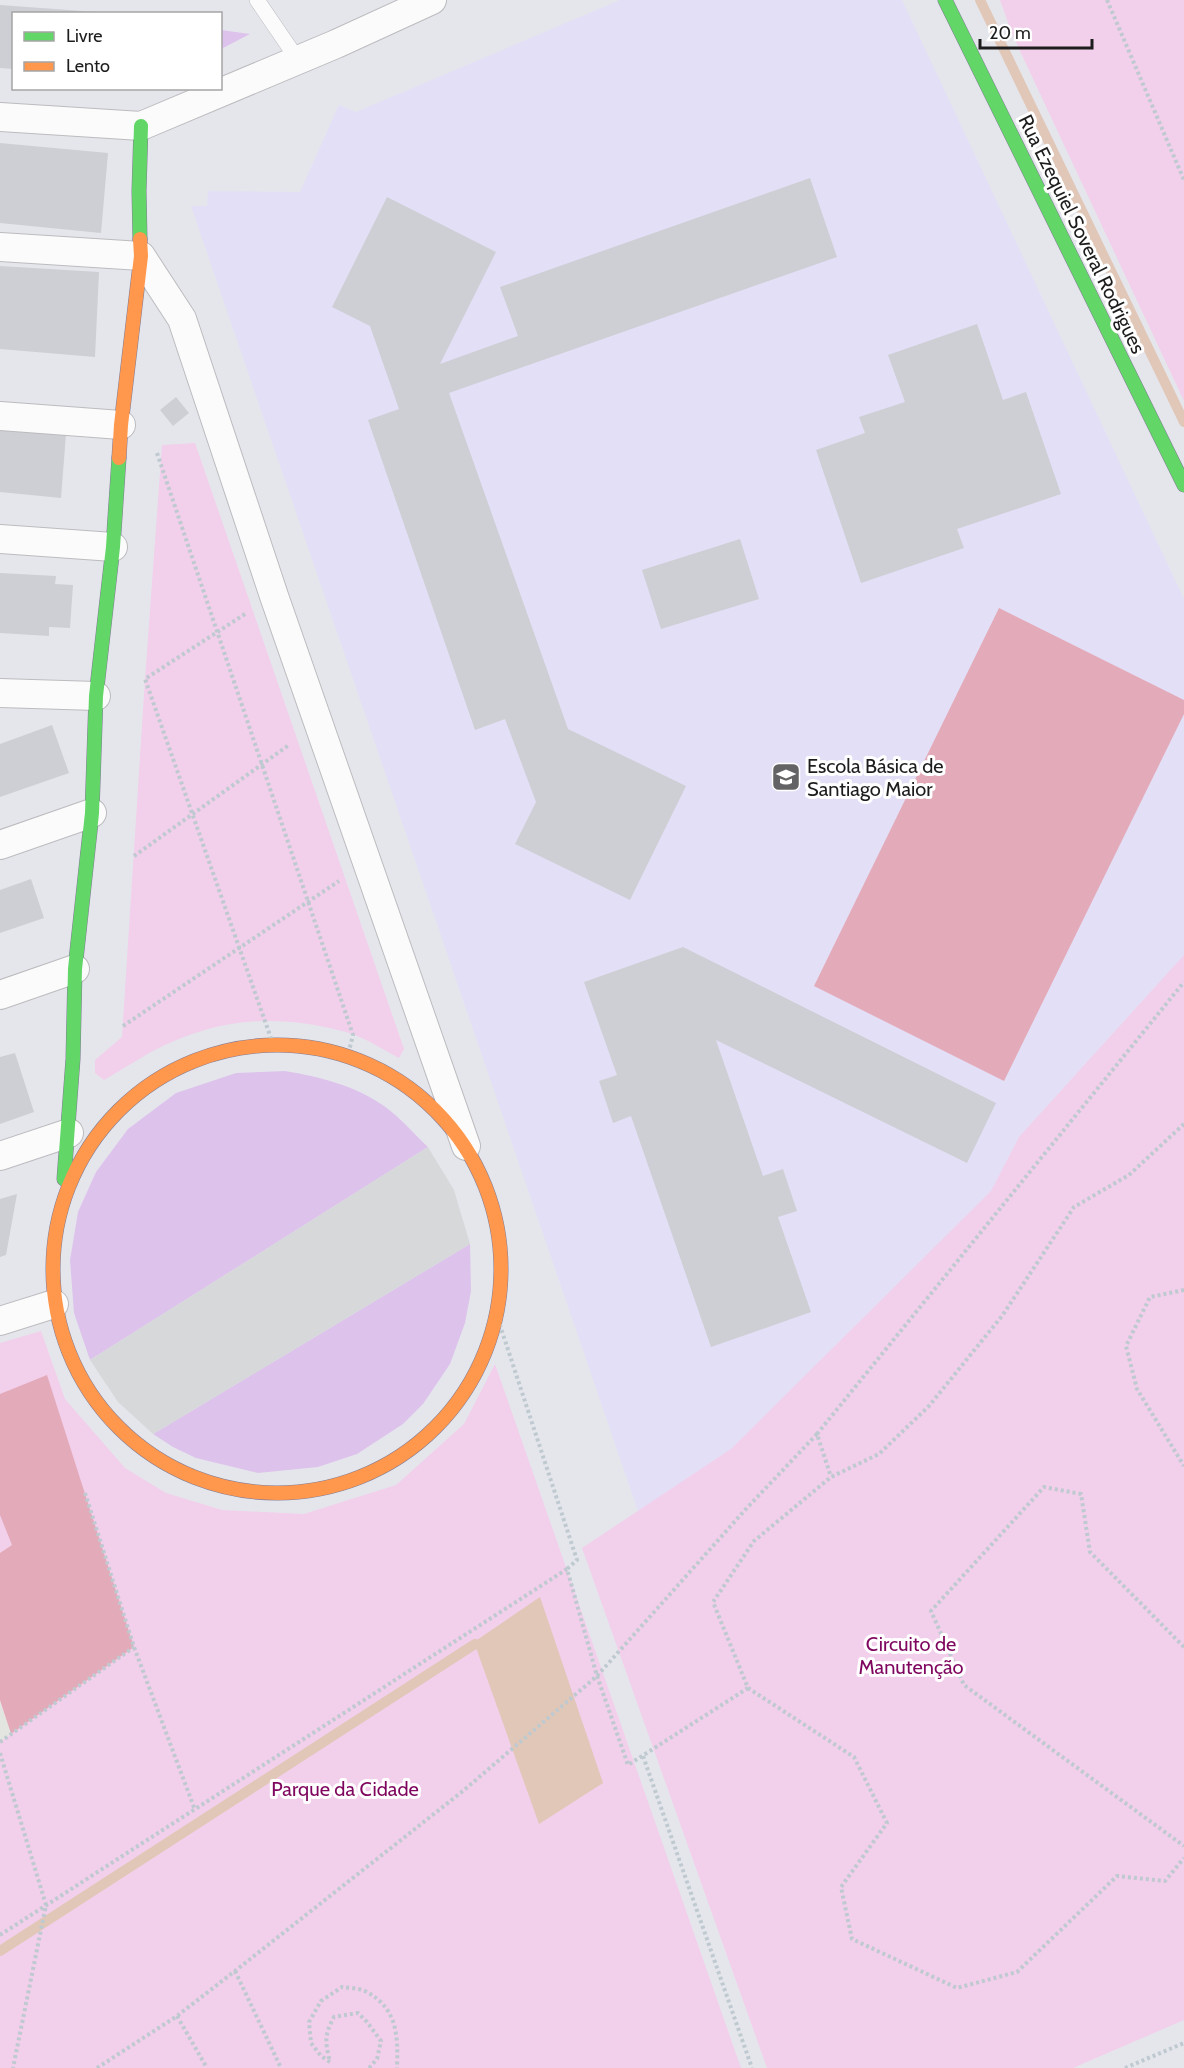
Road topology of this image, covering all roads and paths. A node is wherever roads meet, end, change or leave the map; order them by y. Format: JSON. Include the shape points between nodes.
{"nodes":[{"id":1,"x":257,"y":0,"type":"edge"},
{"id":2,"x":945,"y":0,"type":"edge"},
{"id":3,"x":1107,"y":0,"type":"edge"},
{"id":4,"x":428,"y":1,"type":"edge"},
{"id":5,"x":298,"y":60,"type":"junction"},
{"id":6,"x":0,"y":117,"type":"edge"},
{"id":7,"x":141,"y":126,"type":"junction"},
{"id":8,"x":1184,"y":180,"type":"edge"},
{"id":9,"x":0,"y":247,"type":"edge"},
{"id":10,"x":141,"y":256,"type":"junction"},
{"id":11,"x":0,"y":416,"type":"edge"},
{"id":12,"x":121,"y":424,"type":"junction"},
{"id":13,"x":149,"y":451,"type":"dead end"},
{"id":14,"x":1184,"y":486,"type":"edge"},
{"id":15,"x":0,"y":539,"type":"edge"},
{"id":16,"x":112,"y":547,"type":"junction"},
{"id":17,"x":246,"y":614,"type":"dead end"},
{"id":18,"x":217,"y":632,"type":"junction"},
{"id":19,"x":0,"y":693,"type":"edge"},
{"id":20,"x":96,"y":696,"type":"junction"},
{"id":21,"x":293,"y":742,"type":"dead end"},
{"id":22,"x":262,"y":765,"type":"junction"},
{"id":23,"x":92,"y":813,"type":"junction"},
{"id":24,"x":192,"y":814,"type":"junction"},
{"id":25,"x":0,"y":845,"type":"edge"},
{"id":26,"x":134,"y":856,"type":"dead end"},
{"id":27,"x":341,"y":880,"type":"dead end"},
{"id":28,"x":308,"y":902,"type":"junction"},
{"id":29,"x":239,"y":948,"type":"junction"},
{"id":30,"x":75,"y":969,"type":"junction"},
{"id":31,"x":1184,"y":982,"type":"edge"},
{"id":32,"x":0,"y":995,"type":"edge"},
{"id":33,"x":123,"y":1026,"type":"dead end"},
{"id":34,"x":273,"y":1044,"type":"junction"},
{"id":35,"x":348,"y":1055,"type":"junction"},
{"id":36,"x":1184,"y":1124,"type":"edge"},
{"id":37,"x":69,"y":1133,"type":"junction"},
{"id":38,"x":466,"y":1146,"type":"junction"},
{"id":39,"x":0,"y":1156,"type":"edge"},
{"id":40,"x":63,"y":1195,"type":"junction"},
{"id":41,"x":1184,"y":1290,"type":"edge"},
{"id":42,"x":54,"y":1304,"type":"junction"},
{"id":43,"x":496,"y":1313,"type":"junction"},
{"id":44,"x":0,"y":1321,"type":"edge"},
{"id":45,"x":817,"y":1434,"type":"junction"},
{"id":46,"x":1184,"y":1466,"type":"edge"},
{"id":47,"x":831,"y":1477,"type":"junction"},
{"id":48,"x":85,"y":1493,"type":"dead end"},
{"id":49,"x":567,"y":1569,"type":"junction"},
{"id":50,"x":134,"y":1647,"type":"junction"},
{"id":51,"x":1184,"y":1647,"type":"edge"},
{"id":52,"x":597,"y":1676,"type":"junction"},
{"id":53,"x":748,"y":1688,"type":"junction"},
{"id":54,"x":0,"y":1742,"type":"edge"},
{"id":55,"x":0,"y":1753,"type":"edge"},
{"id":56,"x":643,"y":1756,"type":"junction"},
{"id":57,"x":195,"y":1810,"type":"junction"},
{"id":58,"x":1184,"y":1846,"type":"edge"},
{"id":59,"x":1184,"y":1858,"type":"edge"},
{"id":60,"x":46,"y":1905,"type":"junction"},
{"id":61,"x":0,"y":1935,"type":"edge"},
{"id":62,"x":235,"y":1971,"type":"junction"},
{"id":63,"x":177,"y":2016,"type":"junction"},
{"id":64,"x":1184,"y":2043,"type":"edge"},
{"id":65,"x":13,"y":2068,"type":"edge"},
{"id":66,"x":97,"y":2068,"type":"edge"},
{"id":67,"x":207,"y":2068,"type":"edge"},
{"id":68,"x":281,"y":2068,"type":"edge"},
{"id":69,"x":369,"y":2068,"type":"edge"},
{"id":70,"x":397,"y":2068,"type":"edge"},
{"id":71,"x":752,"y":2068,"type":"edge"},
{"id":72,"x":1125,"y":2068,"type":"edge"}],
"edges":[{"from":1,"to":5,"type":"lane"},
{"from":2,"to":14,"type":"street","name":"Rua Ezequiel Soveral Rodrigues"},
{"from":3,"to":8,"type":"path"},
{"from":4,"to":5,"type":"street"},
{"from":5,"to":7,"type":"street"},
{"from":6,"to":7,"type":"street"},
{"from":7,"to":10,"type":"street"},
{"from":9,"to":10,"type":"street"},
{"from":10,"to":12,"type":"street"},
{"from":10,"to":38,"type":"street","via":[[182,320]]},
{"from":11,"to":12,"type":"street"},
{"from":12,"to":16,"type":"street"},
{"from":13,"to":18,"type":"path","via":[[157,452]]},
{"from":15,"to":16,"type":"street"},
{"from":16,"to":20,"type":"street"},
{"from":17,"to":18,"type":"path"},
{"from":18,"to":22,"type":"path"},
{"from":18,"to":24,"type":"path","via":[[145,679]]},
{"from":19,"to":20,"type":"street"},
{"from":20,"to":23,"type":"street"},
{"from":21,"to":22,"type":"path"},
{"from":22,"to":24,"type":"path"},
{"from":22,"to":28,"type":"path"},
{"from":23,"to":25,"type":"street"},
{"from":23,"to":30,"type":"street"},
{"from":24,"to":26,"type":"path"},
{"from":24,"to":29,"type":"path"},
{"from":27,"to":28,"type":"path"},
{"from":28,"to":29,"type":"path"},
{"from":28,"to":35,"type":"path","via":[[353,1035]]},
{"from":29,"to":33,"type":"path"},
{"from":29,"to":34,"type":"path"},
{"from":30,"to":32,"type":"street"},
{"from":30,"to":37,"type":"street"},
{"from":31,"to":45,"type":"path"},
{"from":34,"to":35,"type":"street"},
{"from":34,"to":40,"type":"street","via":[[213,1052],[149,1082],[97,1131]]},
{"from":35,"to":38,"type":"street","via":[[418,1093]]},
{"from":36,"to":47,"type":"path","via":[[1129,1175],[1074,1207],[1002,1316],[929,1406],[879,1454]]},
{"from":37,"to":39,"type":"street"},
{"from":37,"to":40,"type":"street"},
{"from":38,"to":43,"type":"street","via":[[481,1175],[499,1232],[501,1292]]},
{"from":40,"to":42,"type":"street","via":[[52,1248]]},
{"from":41,"to":46,"type":"path","via":[[1150,1297],[1126,1346],[1137,1389]]},
{"from":42,"to":43,"type":"street","via":[[75,1369],[103,1411],[137,1445],[189,1476],[247,1492],[307,1492],[365,1476],[416,1445],[458,1403],[487,1350]]},
{"from":42,"to":44,"type":"street"},
{"from":43,"to":49,"type":"path","via":[[578,1560]]},
{"from":45,"to":47,"type":"path"},
{"from":45,"to":52,"type":"path"},
{"from":47,"to":53,"type":"path","via":[[754,1541],[713,1602]]},
{"from":48,"to":50,"type":"path"},
{"from":49,"to":52,"type":"path"},
{"from":49,"to":57,"type":"path"},
{"from":50,"to":54,"type":"path"},
{"from":50,"to":57,"type":"path"},
{"from":51,"to":58,"type":"path","via":[[1090,1552],[1081,1494],[1044,1487],[932,1611],[964,1685]]},
{"from":52,"to":56,"type":"path","via":[[628,1765]]},
{"from":52,"to":62,"type":"path","via":[[463,1791]]},
{"from":53,"to":56,"type":"path"},
{"from":53,"to":59,"type":"path","via":[[854,1757],[887,1823],[842,1887],[852,1939],[957,1988],[1017,1972],[1117,1876],[1165,1881]]},
{"from":55,"to":60,"type":"path"},
{"from":56,"to":71,"type":"path"},
{"from":57,"to":60,"type":"path"},
{"from":60,"to":61,"type":"path"},
{"from":60,"to":65,"type":"path"},
{"from":62,"to":63,"type":"path"},
{"from":62,"to":68,"type":"path"},
{"from":63,"to":66,"type":"path"},
{"from":63,"to":67,"type":"path"},
{"from":64,"to":72,"type":"path"},
{"from":69,"to":70,"type":"path","via":[[381,2041],[358,2013],[334,2017],[326,2031],[330,2062],[311,2043],[309,2022],[321,2001],[342,1987],[364,1991],[389,2010],[398,2038]]}]}
